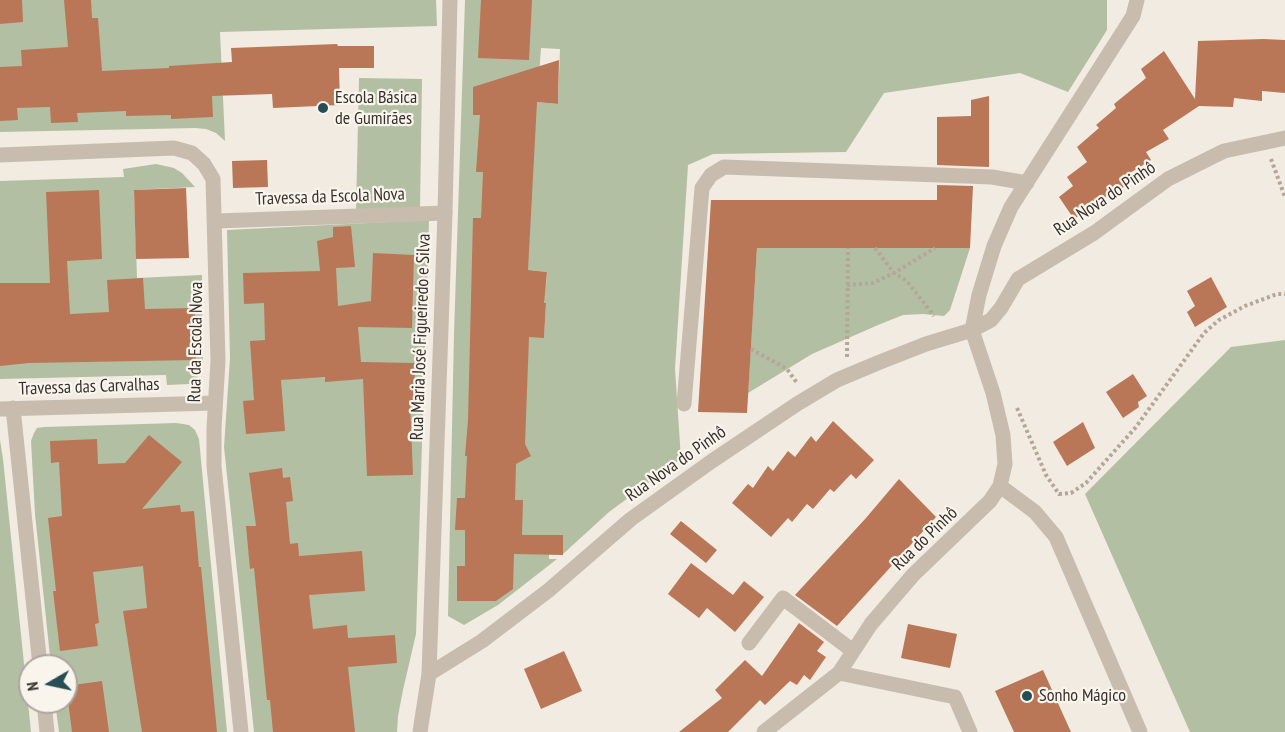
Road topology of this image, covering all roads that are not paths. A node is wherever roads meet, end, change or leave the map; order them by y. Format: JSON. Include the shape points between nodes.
{"nodes":[{"id":1,"x":450,"y":0,"type":"edge"},
{"id":2,"x":1137,"y":0,"type":"edge"},
{"id":3,"x":1285,"y":138,"type":"edge"},
{"id":4,"x":0,"y":155,"type":"edge"},
{"id":5,"x":1027,"y":183,"type":"junction"},
{"id":6,"x":445,"y":213,"type":"junction"},
{"id":7,"x":216,"y":221,"type":"junction"},
{"id":8,"x":972,"y":330,"type":"junction"},
{"id":9,"x":215,"y":403,"type":"junction"},
{"id":10,"x":684,"y":404,"type":"dead end"},
{"id":11,"x":6,"y":409,"type":"edge"},
{"id":12,"x":1000,"y":486,"type":"junction"},
{"id":13,"x":749,"y":643,"type":"dead end"},
{"id":14,"x":853,"y":651,"type":"junction"},
{"id":15,"x":38,"y":654,"type":"edge"},
{"id":16,"x":839,"y":673,"type":"junction"},
{"id":17,"x":429,"y":674,"type":"junction"},
{"id":18,"x":45,"y":714,"type":"edge"},
{"id":19,"x":47,"y":732,"type":"edge"},
{"id":20,"x":241,"y":732,"type":"edge"},
{"id":21,"x":420,"y":732,"type":"edge"},
{"id":22,"x":764,"y":732,"type":"edge"},
{"id":23,"x":970,"y":732,"type":"edge"},
{"id":24,"x":1140,"y":732,"type":"edge"}],
"edges":[{"from":1,"to":6,"type":"street","name":"Rua Maria José Figueiredo e Silva"},
{"from":2,"to":5,"type":"street","via":[[1133,16]]},
{"from":3,"to":8,"type":"street","name":"Rua Nova do Pinhô","via":[[1224,151],[1168,179],[1094,233],[1018,279],[991,320]]},
{"from":4,"to":7,"type":"street","name":"Rua da Escola Nova","via":[[174,148],[192,153],[213,178]]},
{"from":5,"to":8,"type":"street","via":[[1011,207],[994,246]]},
{"from":5,"to":10,"type":"street","via":[[992,177],[724,167],[711,175],[702,188]]},
{"from":6,"to":7,"type":"street","name":"Travessa da Escola Nova"},
{"from":6,"to":17,"type":"street","name":"Rua Maria José Figueiredo e Silva"},
{"from":7,"to":9,"type":"street","name":"Rua da Escola Nova"},
{"from":8,"to":12,"type":"street","name":"Rua do Pinhô","via":[[1003,435],[1005,464]]},
{"from":8,"to":17,"type":"street","name":"Rua Nova do Pinhô","via":[[837,380],[631,519],[549,590],[482,641]]},
{"from":9,"to":11,"type":"street","name":"Travessa das Carvalhas"},
{"from":9,"to":20,"type":"street","name":"Rua da Escola Nova","via":[[215,476]]},
{"from":11,"to":15,"type":"street"},
{"from":12,"to":14,"type":"street","name":"Rua do Pinhô","via":[[990,501],[913,575]]},
{"from":12,"to":24,"type":"street","via":[[1035,512],[1056,537]]},
{"from":13,"to":14,"type":"street","via":[[783,598]]},
{"from":14,"to":16,"type":"street","name":"Rua do Pinhô"},
{"from":16,"to":22,"type":"street","name":"Rua do Pinhô"},
{"from":16,"to":23,"type":"street","via":[[955,697]]},
{"from":17,"to":21,"type":"street","name":"Rua Maria José Figueiredo e Silva"},
{"from":18,"to":19,"type":"street"}]}
